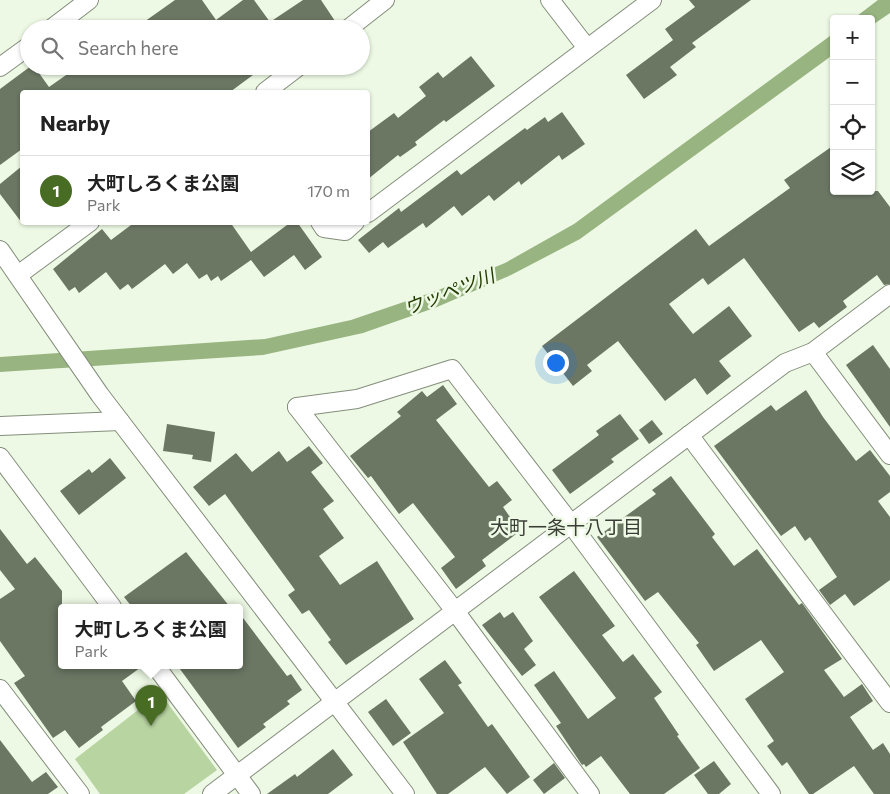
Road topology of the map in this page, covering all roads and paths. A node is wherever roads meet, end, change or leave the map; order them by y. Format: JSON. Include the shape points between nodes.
{"nodes":[{"id":1,"x":89,"y":0,"type":"edge"},
{"id":2,"x":385,"y":0,"type":"edge"},
{"id":3,"x":550,"y":0,"type":"edge"},
{"id":4,"x":652,"y":0,"type":"edge"},
{"id":5,"x":63,"y":20,"type":"edge"},
{"id":6,"x":359,"y":20,"type":"edge"},
{"id":7,"x":587,"y":48,"type":"junction"},
{"id":8,"x":20,"y":53,"type":"edge"},
{"id":9,"x":0,"y":67,"type":"edge"},
{"id":10,"x":287,"y":75,"type":"edge"},
{"id":11,"x":268,"y":90,"type":"edge"},
{"id":12,"x":370,"y":212,"type":"edge"},
{"id":13,"x":86,"y":225,"type":"edge"},
{"id":14,"x":322,"y":225,"type":"edge"},
{"id":15,"x":352,"y":225,"type":"edge"},
{"id":16,"x":0,"y":250,"type":"edge"},
{"id":17,"x":18,"y":275,"type":"junction"},
{"id":18,"x":890,"y":294,"type":"edge"},
{"id":19,"x":812,"y":352,"type":"junction"},
{"id":20,"x":120,"y":421,"type":"junction"},
{"id":21,"x":0,"y":426,"type":"edge"},
{"id":22,"x":689,"y":435,"type":"junction"},
{"id":23,"x":890,"y":454,"type":"edge"},
{"id":24,"x":0,"y":457,"type":"edge"},
{"id":25,"x":571,"y":524,"type":"junction"},
{"id":26,"x":110,"y":604,"type":"edge"},
{"id":27,"x":455,"y":611,"type":"junction"},
{"id":28,"x":158,"y":669,"type":"edge"},
{"id":29,"x":0,"y":688,"type":"edge"},
{"id":30,"x":335,"y":701,"type":"junction"},
{"id":31,"x":890,"y":703,"type":"edge"},
{"id":32,"x":237,"y":775,"type":"junction"},
{"id":33,"x":80,"y":794,"type":"edge"},
{"id":34,"x":212,"y":794,"type":"edge"},
{"id":35,"x":251,"y":794,"type":"edge"},
{"id":36,"x":404,"y":794,"type":"edge"},
{"id":37,"x":590,"y":794,"type":"edge"},
{"id":38,"x":771,"y":794,"type":"edge"}],
"edges":[{"from":1,"to":5,"type":"street"},
{"from":2,"to":6,"type":"street"},
{"from":3,"to":7,"type":"street"},
{"from":4,"to":7,"type":"street"},
{"from":7,"to":12,"type":"street"},
{"from":8,"to":9,"type":"street"},
{"from":10,"to":11,"type":"street"},
{"from":13,"to":17,"type":"street"},
{"from":14,"to":15,"type":"street","via":[[345,231]]},
{"from":16,"to":17,"type":"street"},
{"from":17,"to":20,"type":"street"},
{"from":18,"to":19,"type":"street"},
{"from":19,"to":22,"type":"street","via":[[786,363]]},
{"from":19,"to":23,"type":"street"},
{"from":20,"to":21,"type":"street"},
{"from":20,"to":30,"type":"street"},
{"from":22,"to":25,"type":"street"},
{"from":22,"to":31,"type":"street"},
{"from":24,"to":26,"type":"street"},
{"from":25,"to":27,"type":"street"},
{"from":25,"to":27,"type":"street","via":[[452,369],[357,399],[297,406]]},
{"from":25,"to":38,"type":"street"},
{"from":27,"to":30,"type":"street"},
{"from":27,"to":37,"type":"street"},
{"from":28,"to":32,"type":"street"},
{"from":29,"to":33,"type":"street"},
{"from":30,"to":32,"type":"street"},
{"from":30,"to":36,"type":"street"},
{"from":32,"to":34,"type":"street"},
{"from":32,"to":35,"type":"street"}]}
